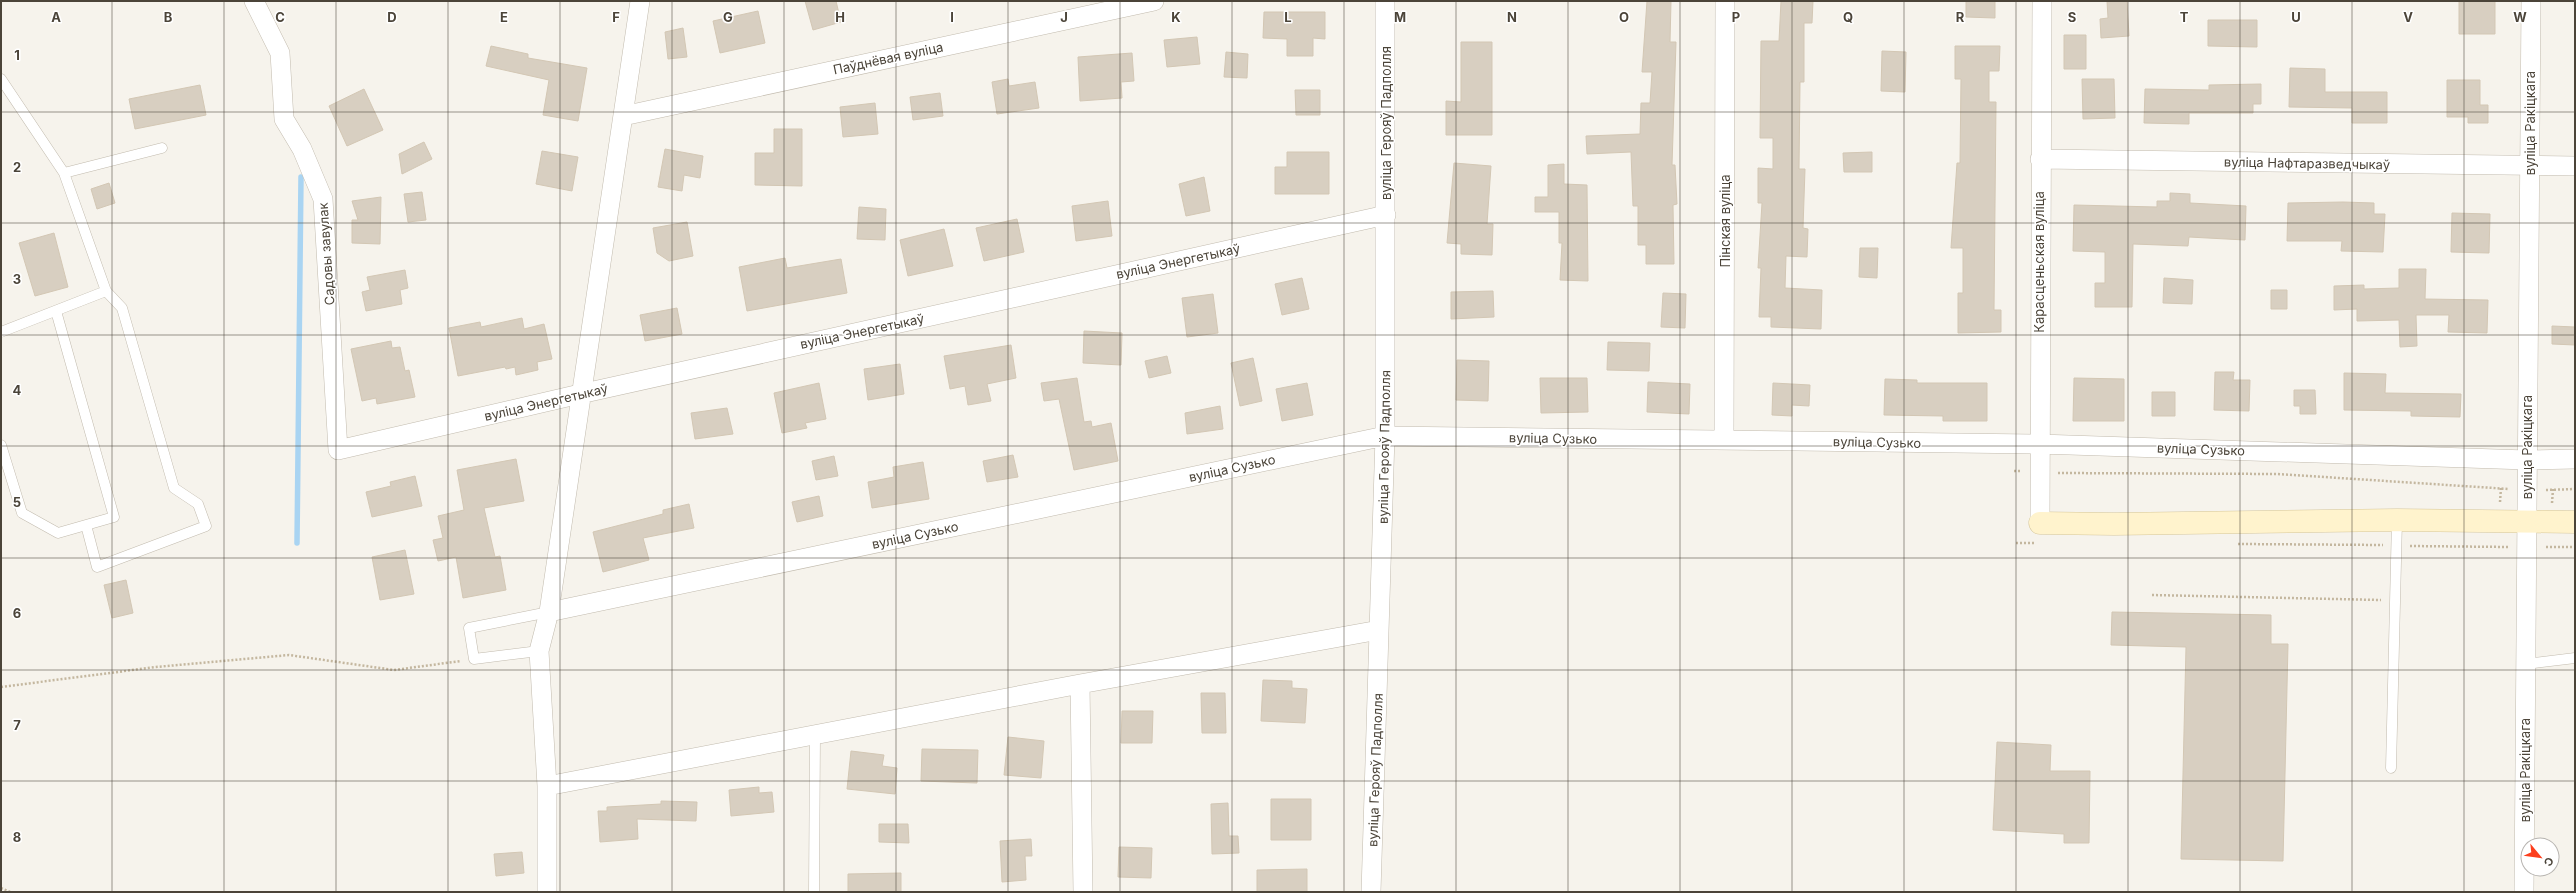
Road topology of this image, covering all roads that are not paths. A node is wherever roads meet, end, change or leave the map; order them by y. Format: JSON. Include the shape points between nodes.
{"nodes":[{"id":1,"x":254,"y":1,"type":"edge"},
{"id":2,"x":640,"y":1,"type":"edge"},
{"id":3,"x":1154,"y":1,"type":"edge"},
{"id":4,"x":1386,"y":1,"type":"edge"},
{"id":5,"x":1724,"y":1,"type":"edge"},
{"id":6,"x":2042,"y":1,"type":"edge"},
{"id":7,"x":2531,"y":1,"type":"edge"},
{"id":8,"x":1,"y":79,"type":"edge"},
{"id":9,"x":623,"y":116,"type":"junction"},
{"id":10,"x":162,"y":148,"type":"dead end"},
{"id":11,"x":2040,"y":159,"type":"junction"},
{"id":12,"x":2530,"y":166,"type":"junction"},
{"id":13,"x":2575,"y":166,"type":"edge"},
{"id":14,"x":64,"y":173,"type":"junction"},
{"id":15,"x":1386,"y":215,"type":"junction"},
{"id":16,"x":106,"y":291,"type":"junction"},
{"id":17,"x":56,"y":311,"type":"junction"},
{"id":18,"x":1,"y":332,"type":"edge"},
{"id":19,"x":580,"y":394,"type":"junction"},
{"id":20,"x":1386,"y":436,"type":"junction"},
{"id":21,"x":1724,"y":440,"type":"junction"},
{"id":22,"x":2038,"y":444,"type":"junction"},
{"id":23,"x":1,"y":445,"type":"edge"},
{"id":24,"x":338,"y":450,"type":"joint"},
{"id":25,"x":2575,"y":459,"type":"edge"},
{"id":26,"x":2527,"y":460,"type":"junction"},
{"id":27,"x":2397,"y":520,"type":"junction"},
{"id":28,"x":2575,"y":522,"type":"edge"},
{"id":29,"x":2527,"y":523,"type":"junction"},
{"id":30,"x":86,"y":526,"type":"junction"},
{"id":31,"x":2039,"y":533,"type":"joint"},
{"id":32,"x":549,"y":612,"type":"junction"},
{"id":33,"x":1379,"y":630,"type":"junction"},
{"id":34,"x":539,"y":651,"type":"junction"},
{"id":35,"x":2575,"y":658,"type":"edge"},
{"id":36,"x":2526,"y":664,"type":"junction"},
{"id":37,"x":1080,"y":684,"type":"junction"},
{"id":38,"x":814,"y":735,"type":"junction"},
{"id":39,"x":2391,"y":768,"type":"dead end"},
{"id":40,"x":547,"y":786,"type":"junction"},
{"id":41,"x":547,"y":892,"type":"edge"},
{"id":42,"x":814,"y":892,"type":"edge"},
{"id":43,"x":1083,"y":892,"type":"edge"},
{"id":44,"x":1371,"y":892,"type":"edge"},
{"id":45,"x":2524,"y":892,"type":"edge"}],
"edges":[{"from":1,"to":24,"type":"street","name":"Садовы завулак","via":[[280,53],[284,119],[302,149],[323,199]]},
{"from":2,"to":9,"type":"street"},
{"from":3,"to":9,"type":"street","name":"Паўднёвая вуліца"},
{"from":4,"to":15,"type":"street","name":"вуліца Герояў Падполля"},
{"from":5,"to":21,"type":"street","name":"Пінская вуліца"},
{"from":6,"to":11,"type":"street","name":"Карасценьская вуліца"},
{"from":7,"to":12,"type":"street","name":"вуліца Ракіцкага"},
{"from":8,"to":14,"type":"lane"},
{"from":9,"to":19,"type":"street"},
{"from":10,"to":14,"type":"lane"},
{"from":11,"to":12,"type":"street","name":"вуліца Нафтаразведчыкаў"},
{"from":11,"to":22,"type":"street","name":"Карасценьская вуліца"},
{"from":12,"to":13,"type":"street","name":"вуліца Нафтаразведчыкаў"},
{"from":12,"to":26,"type":"street","name":"вуліца Ракіцкага"},
{"from":14,"to":16,"type":"lane"},
{"from":15,"to":19,"type":"street","name":"вуліца Энергетыкаў"},
{"from":15,"to":20,"type":"street","name":"вуліца Герояў Падполля"},
{"from":16,"to":17,"type":"lane"},
{"from":16,"to":30,"type":"lane","via":[[122,308],[174,488],[198,504],[206,526],[97,567]]},
{"from":17,"to":18,"type":"lane"},
{"from":17,"to":30,"type":"lane","via":[[114,518]]},
{"from":19,"to":24,"type":"street","name":"вуліца Энергетыкаў"},
{"from":19,"to":32,"type":"street"},
{"from":20,"to":21,"type":"street","name":"вуліца Сузько"},
{"from":20,"to":32,"type":"street","name":"вуліца Сузько"},
{"from":20,"to":33,"type":"street","name":"вуліца Герояў Падполля"},
{"from":21,"to":22,"type":"street","name":"вуліца Сузько"},
{"from":22,"to":26,"type":"street","name":"вуліца Сузько"},
{"from":22,"to":31,"type":"street","name":"Карасценьская вуліца"},
{"from":23,"to":30,"type":"lane","via":[[22,513],[58,533]]},
{"from":25,"to":26,"type":"street","name":"вуліца Сузько"},
{"from":26,"to":29,"type":"street","name":"вуліца Ракіцкага"},
{"from":27,"to":29,"type":"street"},
{"from":27,"to":31,"type":"street","via":[[2114,524]]},
{"from":27,"to":39,"type":"lane"},
{"from":28,"to":29,"type":"street"},
{"from":29,"to":36,"type":"street","name":"вуліца Ракіцкага"},
{"from":32,"to":34,"type":"street"},
{"from":32,"to":34,"type":"lane","via":[[468,628],[474,659]]},
{"from":33,"to":37,"type":"street"},
{"from":33,"to":44,"type":"street","name":"вуліца Герояў Падполля"},
{"from":34,"to":40,"type":"street"},
{"from":35,"to":36,"type":"lane"},
{"from":36,"to":45,"type":"street","name":"вуліца Ракіцкага"},
{"from":37,"to":38,"type":"street"},
{"from":37,"to":43,"type":"street"},
{"from":38,"to":40,"type":"street"},
{"from":38,"to":42,"type":"lane"},
{"from":40,"to":41,"type":"street"}]}
